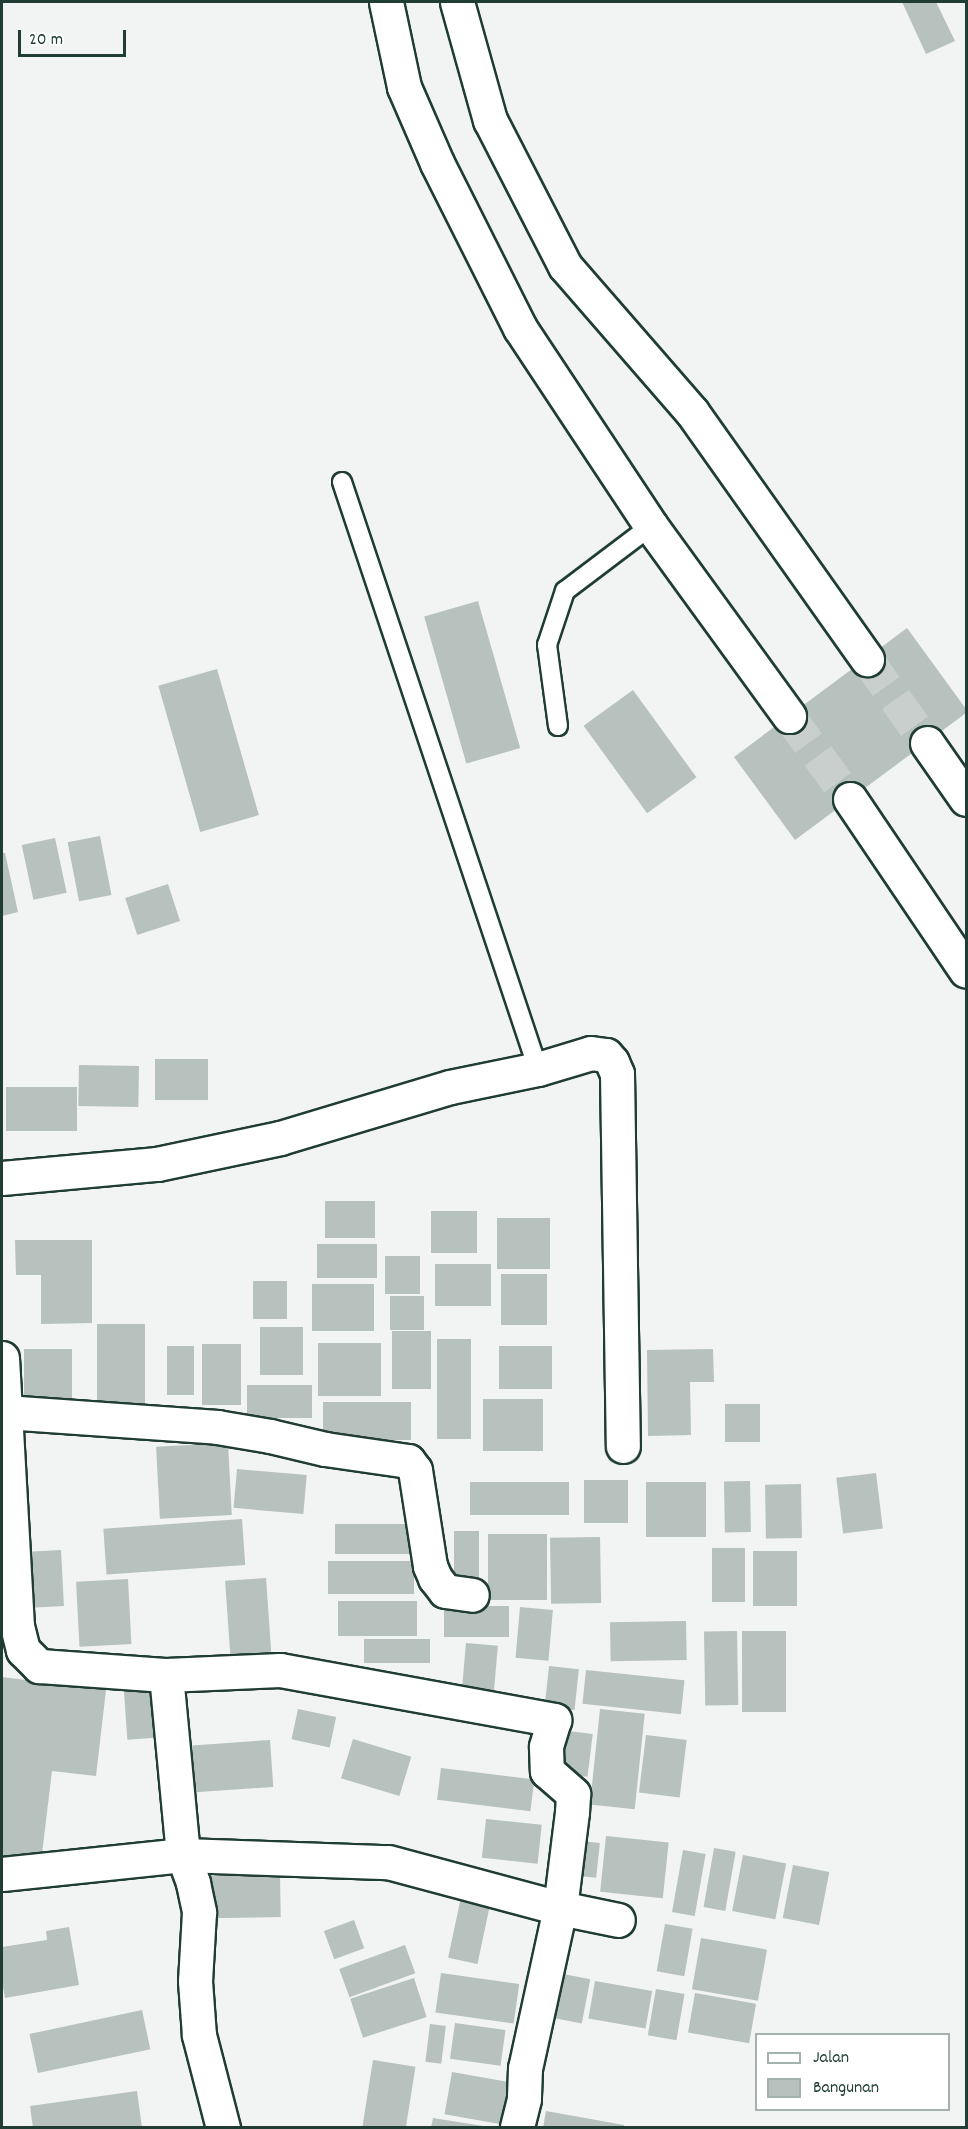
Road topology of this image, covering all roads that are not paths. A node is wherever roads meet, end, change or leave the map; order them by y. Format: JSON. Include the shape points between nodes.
{"nodes":[{"id":1,"x":386,"y":2,"type":"edge"},
{"id":2,"x":457,"y":2,"type":"edge"},
{"id":3,"x":342,"y":482,"type":"dead end"},
{"id":4,"x":651,"y":526,"type":"junction"},
{"id":5,"x":867,"y":659,"type":"tunnel mouth"},
{"id":6,"x":789,"y":716,"type":"tunnel mouth"},
{"id":7,"x":558,"y":726,"type":"dead end"},
{"id":8,"x":927,"y":743,"type":"tunnel mouth"},
{"id":9,"x":850,"y":799,"type":"tunnel mouth"},
{"id":10,"x":966,"y":799,"type":"edge"},
{"id":11,"x":966,"y":971,"type":"edge"},
{"id":12,"x":538,"y":1069,"type":"junction"},
{"id":13,"x":2,"y":1178,"type":"edge"},
{"id":14,"x":2,"y":1358,"type":"edge"},
{"id":15,"x":5,"y":1412,"type":"junction"},
{"id":16,"x":623,"y":1446,"type":"dead end"},
{"id":17,"x":472,"y":1595,"type":"dead end"},
{"id":18,"x":166,"y":1675,"type":"junction"},
{"id":19,"x":183,"y":1855,"type":"junction"},
{"id":20,"x":2,"y":1874,"type":"edge"},
{"id":21,"x":560,"y":1908,"type":"junction"},
{"id":22,"x":618,"y":1920,"type":"dead end"},
{"id":23,"x":223,"y":2127,"type":"edge"},
{"id":24,"x":517,"y":2127,"type":"edge"}],
"edges":[{"from":1,"to":4,"type":"main road","via":[[404,87],[437,163],[520,328]]},
{"from":2,"to":5,"type":"main road","via":[[490,120],[565,266],[692,412]]},
{"from":3,"to":12,"type":"lane"},
{"from":4,"to":6,"type":"main road"},
{"from":4,"to":7,"type":"lane","via":[[565,591],[547,645]]},
{"from":8,"to":10,"type":"main road"},
{"from":9,"to":11,"type":"main road"},
{"from":12,"to":13,"type":"main road","via":[[450,1087],[280,1138],[168,1161]]},
{"from":12,"to":16,"type":"main road","via":[[591,1053],[606,1055],[617,1074]]},
{"from":14,"to":15,"type":"main road"},
{"from":15,"to":17,"type":"main road","via":[[217,1427],[408,1461],[415,1470],[435,1578],[446,1591]]},
{"from":15,"to":18,"type":"main road","via":[[17,1626],[23,1650],[39,1666]]},
{"from":18,"to":19,"type":"main road"},
{"from":18,"to":21,"type":"main road","via":[[280,1670],[554,1720],[546,1747],[547,1771],[573,1794]]},
{"from":19,"to":20,"type":"main road"},
{"from":19,"to":21,"type":"main road","via":[[388,1862]]},
{"from":19,"to":23,"type":"main road","via":[[199,1912],[195,1980],[199,2035]]},
{"from":21,"to":22,"type":"main road"},
{"from":21,"to":24,"type":"main road","via":[[525,2068],[524,2099]]}]}
